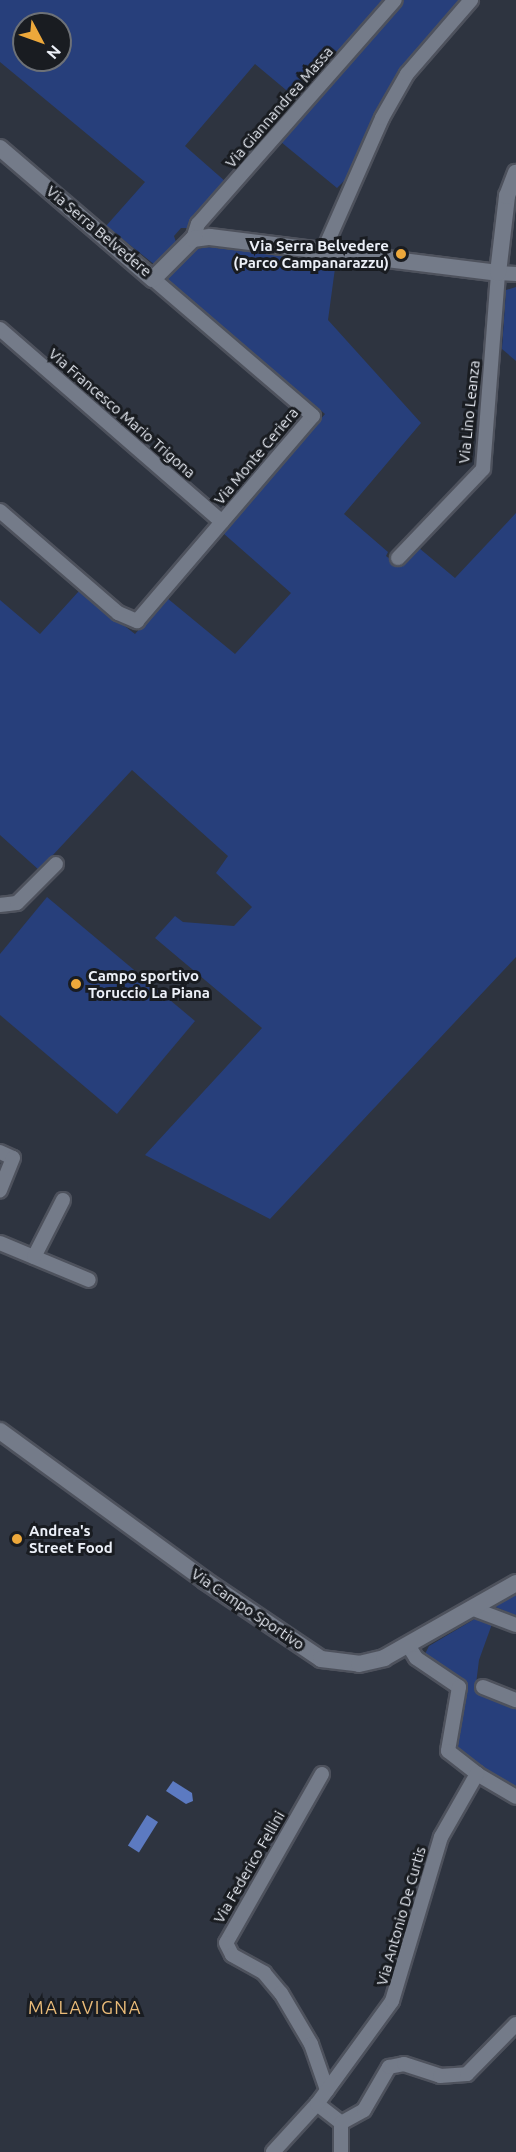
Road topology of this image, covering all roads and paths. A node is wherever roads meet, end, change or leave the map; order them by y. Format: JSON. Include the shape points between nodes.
{"nodes":[{"id":1,"x":395,"y":0,"type":"edge"},
{"id":2,"x":471,"y":0,"type":"edge"},
{"id":3,"x":0,"y":148,"type":"edge"},
{"id":4,"x":516,"y":173,"type":"edge"},
{"id":5,"x":193,"y":239,"type":"junction"},
{"id":6,"x":323,"y":252,"type":"junction"},
{"id":7,"x":498,"y":273,"type":"junction"},
{"id":8,"x":516,"y":274,"type":"edge"},
{"id":9,"x":153,"y":279,"type":"junction"},
{"id":10,"x":0,"y":329,"type":"edge"},
{"id":11,"x":0,"y":511,"type":"edge"},
{"id":12,"x":222,"y":522,"type":"junction"},
{"id":13,"x":398,"y":558,"type":"dead end"},
{"id":14,"x":56,"y":864,"type":"dead end"},
{"id":15,"x":0,"y":904,"type":"edge"},
{"id":16,"x":0,"y":1152,"type":"edge"},
{"id":17,"x":0,"y":1190,"type":"edge"},
{"id":18,"x":63,"y":1200,"type":"dead end"},
{"id":19,"x":0,"y":1243,"type":"edge"},
{"id":20,"x":34,"y":1257,"type":"junction"},
{"id":21,"x":89,"y":1280,"type":"dead end"},
{"id":22,"x":0,"y":1431,"type":"edge"},
{"id":23,"x":516,"y":1583,"type":"edge"},
{"id":24,"x":471,"y":1608,"type":"junction"},
{"id":25,"x":516,"y":1625,"type":"edge"},
{"id":26,"x":408,"y":1645,"type":"junction"},
{"id":27,"x":483,"y":1687,"type":"dead end"},
{"id":28,"x":516,"y":1700,"type":"edge"},
{"id":29,"x":322,"y":1774,"type":"dead end"},
{"id":30,"x":477,"y":1774,"type":"junction"},
{"id":31,"x":516,"y":1797,"type":"edge"},
{"id":32,"x":516,"y":2024,"type":"edge"},
{"id":33,"x":327,"y":2090,"type":"junction"},
{"id":34,"x":316,"y":2104,"type":"junction"},
{"id":35,"x":341,"y":2123,"type":"junction"},
{"id":36,"x":273,"y":2152,"type":"edge"},
{"id":37,"x":340,"y":2152,"type":"edge"}],
"edges":[{"from":1,"to":5,"type":"street","name":"Via Giannandrea Massa","via":[[198,224]]},
{"from":2,"to":6,"type":"street","via":[[407,74],[382,118]]},
{"from":3,"to":9,"type":"street","name":"Via Serra Belvedere"},
{"from":4,"to":7,"type":"street","via":[[507,196]]},
{"from":5,"to":6,"type":"street","via":[[210,237]]},
{"from":5,"to":9,"type":"street","name":"Via Serra Belvedere"},
{"from":6,"to":7,"type":"street"},
{"from":7,"to":8,"type":"street"},
{"from":7,"to":13,"type":"street","name":"Via Lino Leanza","via":[[483,469]]},
{"from":9,"to":12,"type":"street","name":"Via Monte Ceriera","via":[[313,416]]},
{"from":10,"to":12,"type":"street","name":"Via Francesco Mario Trigona"},
{"from":11,"to":12,"type":"street","name":"Via Monte Ceriera","via":[[118,613],[137,621]]},
{"from":14,"to":15,"type":"street","via":[[17,903]]},
{"from":16,"to":17,"type":"street","via":[[13,1158]]},
{"from":18,"to":20,"type":"street"},
{"from":19,"to":20,"type":"street"},
{"from":20,"to":21,"type":"street"},
{"from":22,"to":26,"type":"street","name":"Via Campo Sportivo","via":[[204,1580],[321,1659],[359,1664],[384,1658]]},
{"from":23,"to":24,"type":"street","name":"Via Campo Sportivo"},
{"from":24,"to":25,"type":"street"},
{"from":24,"to":26,"type":"street","name":"Via Campo Sportivo"},
{"from":26,"to":30,"type":"street","via":[[416,1658],[459,1687],[448,1750]]},
{"from":27,"to":28,"type":"street"},
{"from":29,"to":33,"type":"street","name":"Via Federico Fellini","via":[[226,1943],[232,1955],[264,1973],[281,1993],[311,2044]]},
{"from":30,"to":31,"type":"street"},
{"from":30,"to":33,"type":"street","name":"Via Antonio De Curtis","via":[[441,1836],[392,2001]]},
{"from":32,"to":35,"type":"street","via":[[467,2074],[440,2076],[404,2064],[390,2067],[364,2110]]},
{"from":33,"to":34,"type":"street","name":"Via Antonio De Curtis"},
{"from":34,"to":35,"type":"street"},
{"from":34,"to":36,"type":"street","name":"Via Antonio De Curtis"},
{"from":35,"to":37,"type":"street"}]}
